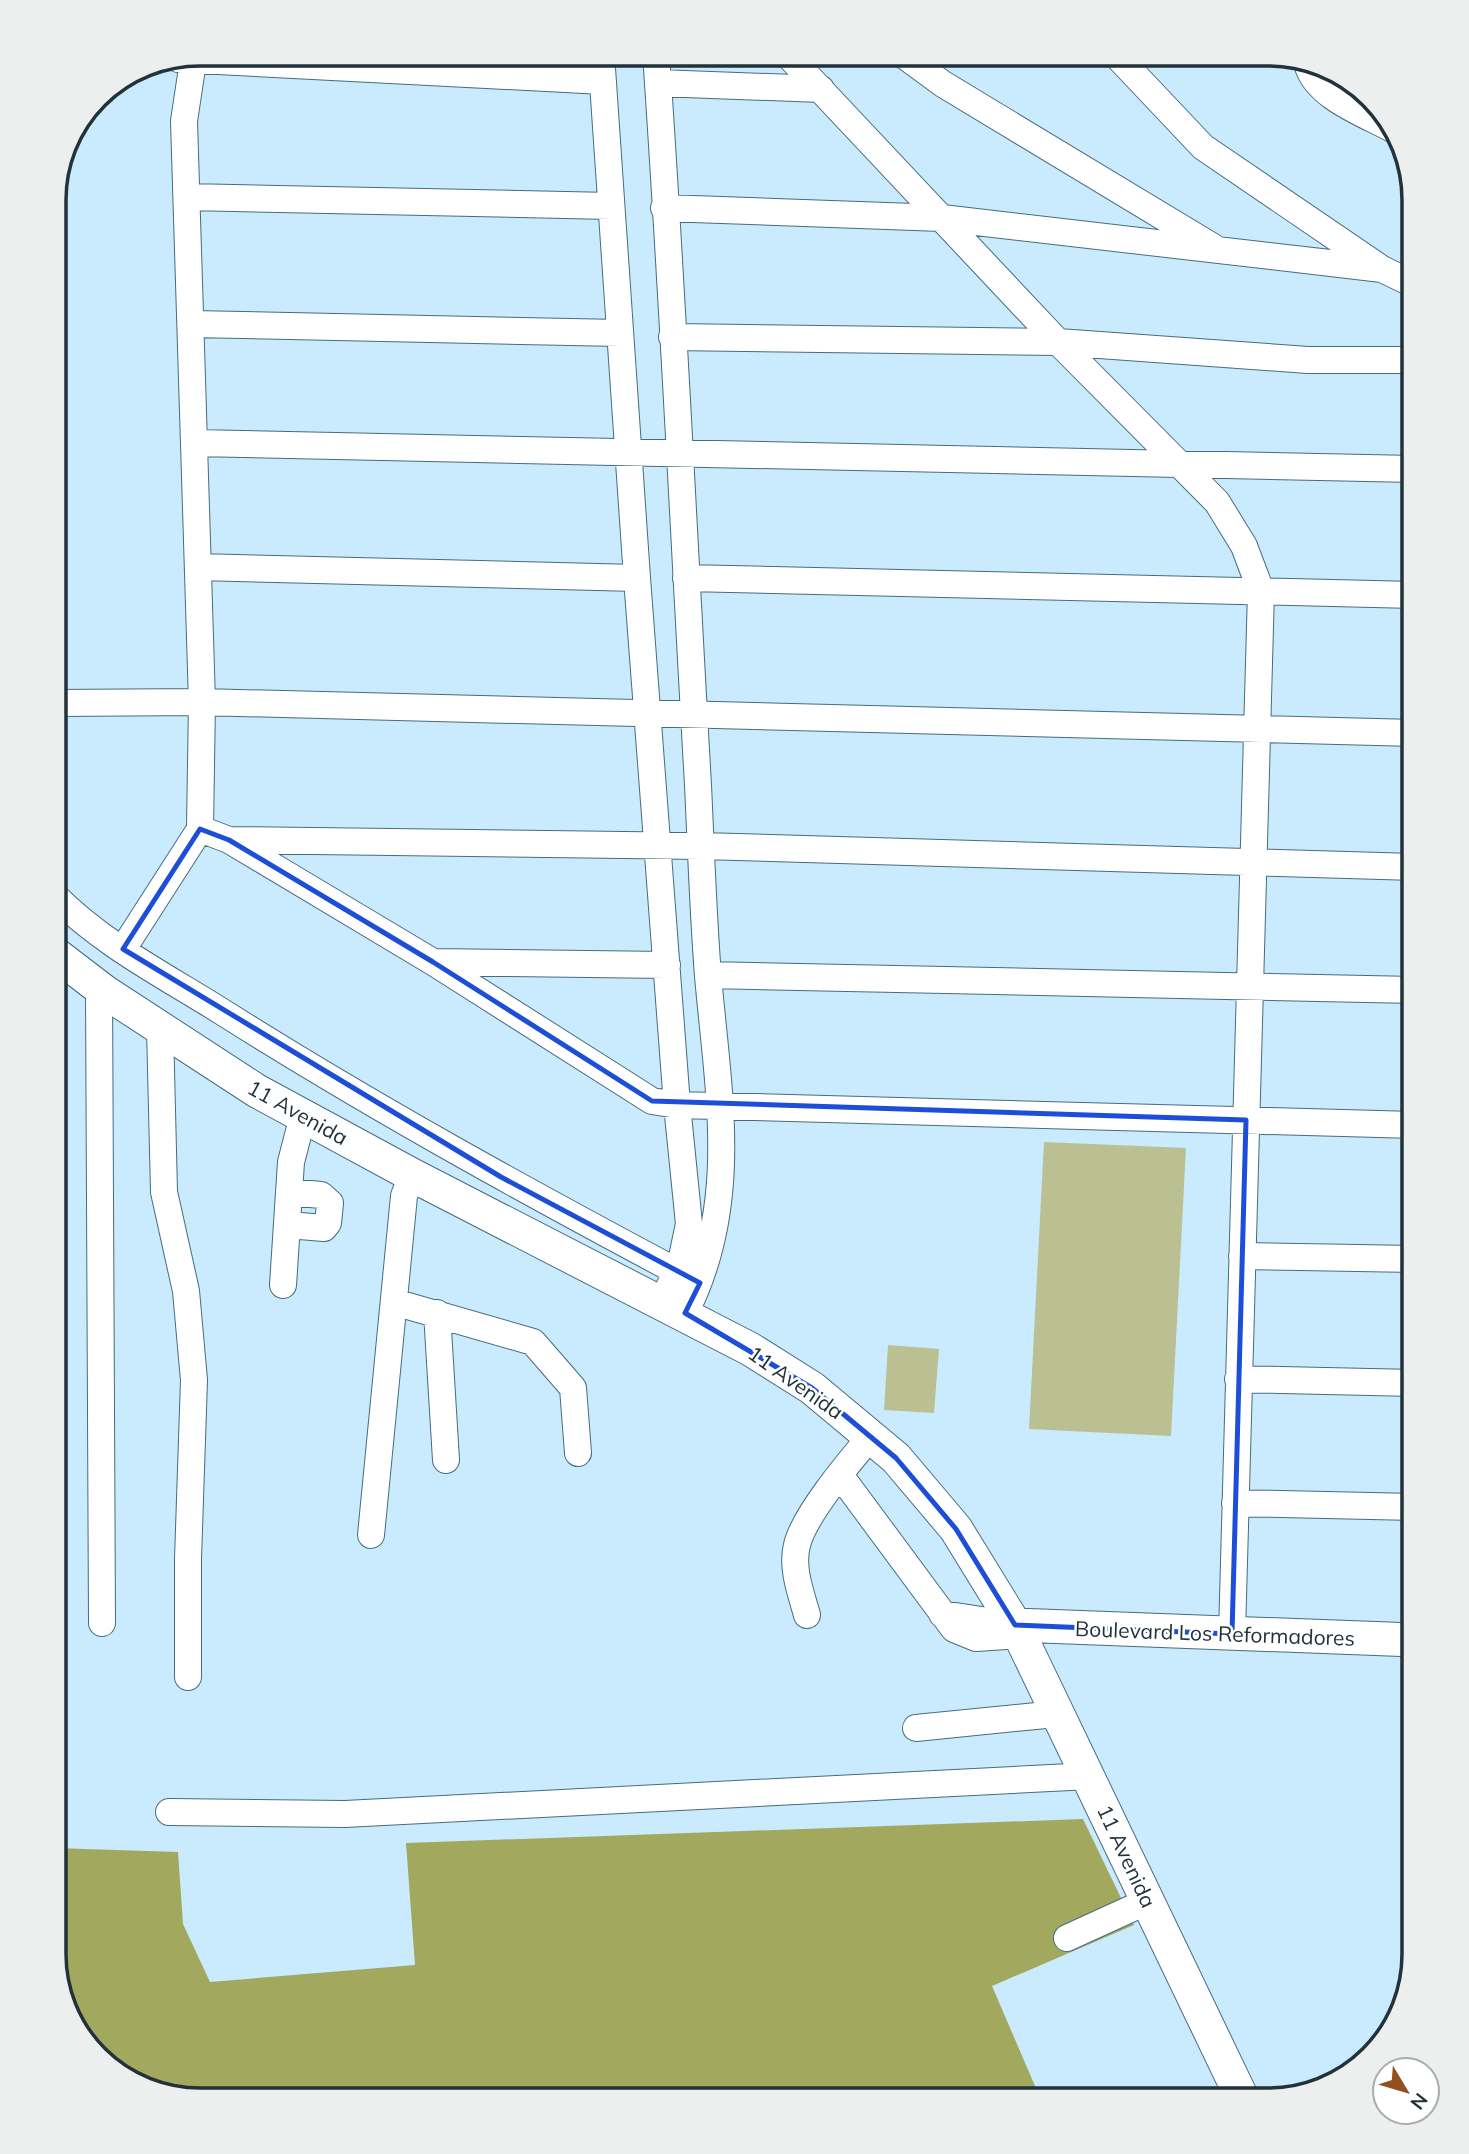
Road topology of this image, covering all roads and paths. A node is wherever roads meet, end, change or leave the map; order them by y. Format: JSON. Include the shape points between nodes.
{"nodes":[{"id":1,"x":335,"y":66,"type":"edge"},
{"id":2,"x":602,"y":66,"type":"edge"},
{"id":3,"x":657,"y":66,"type":"edge"},
{"id":4,"x":187,"y":67,"type":"edge"},
{"id":5,"x":799,"y":67,"type":"edge"},
{"id":6,"x":919,"y":67,"type":"edge"},
{"id":7,"x":1127,"y":67,"type":"edge"},
{"id":8,"x":1309,"y":73,"type":"edge"},
{"id":9,"x":603,"y":81,"type":"junction"},
{"id":10,"x":658,"y":83,"type":"junction"},
{"id":11,"x":821,"y":89,"type":"junction"},
{"id":12,"x":1376,"y":120,"type":"edge"},
{"id":13,"x":187,"y":197,"type":"junction"},
{"id":14,"x":611,"y":206,"type":"junction"},
{"id":15,"x":664,"y":208,"type":"junction"},
{"id":16,"x":942,"y":218,"type":"junction"},
{"id":17,"x":1221,"y":251,"type":"junction"},
{"id":18,"x":1382,"y":269,"type":"junction"},
{"id":19,"x":1402,"y":279,"type":"edge"},
{"id":20,"x":191,"y":324,"type":"junction"},
{"id":21,"x":620,"y":333,"type":"junction"},
{"id":22,"x":672,"y":337,"type":"junction"},
{"id":23,"x":1058,"y":342,"type":"junction"},
{"id":24,"x":1402,"y":360,"type":"edge"},
{"id":25,"x":195,"y":443,"type":"junction"},
{"id":26,"x":628,"y":451,"type":"junction"},
{"id":27,"x":682,"y":451,"type":"junction"},
{"id":28,"x":1179,"y":462,"type":"junction"},
{"id":29,"x":1402,"y":469,"type":"edge"},
{"id":30,"x":198,"y":567,"type":"junction"},
{"id":31,"x":637,"y":578,"type":"junction"},
{"id":32,"x":685,"y":578,"type":"junction"},
{"id":33,"x":1261,"y":591,"type":"junction"},
{"id":34,"x":1402,"y":595,"type":"edge"},
{"id":35,"x":202,"y":702,"type":"junction"},
{"id":36,"x":67,"y":703,"type":"edge"},
{"id":37,"x":648,"y":715,"type":"junction"},
{"id":38,"x":694,"y":716,"type":"junction"},
{"id":39,"x":1256,"y":727,"type":"junction"},
{"id":40,"x":1402,"y":733,"type":"edge"},
{"id":41,"x":200,"y":829,"type":"junction"},
{"id":42,"x":229,"y":840,"type":"junction"},
{"id":43,"x":658,"y":845,"type":"junction"},
{"id":44,"x":701,"y":846,"type":"junction"},
{"id":45,"x":1253,"y":864,"type":"junction"},
{"id":46,"x":1402,"y":867,"type":"edge"},
{"id":47,"x":67,"y":905,"type":"edge"},
{"id":48,"x":123,"y":949,"type":"junction"},
{"id":49,"x":433,"y":962,"type":"junction"},
{"id":50,"x":67,"y":963,"type":"edge"},
{"id":51,"x":667,"y":965,"type":"junction"},
{"id":52,"x":708,"y":975,"type":"junction"},
{"id":53,"x":1250,"y":984,"type":"junction"},
{"id":54,"x":99,"y":988,"type":"junction"},
{"id":55,"x":1402,"y":990,"type":"edge"},
{"id":56,"x":160,"y":1028,"type":"junction"},
{"id":57,"x":722,"y":1104,"type":"junction"},
{"id":58,"x":677,"y":1105,"type":"junction"},
{"id":59,"x":303,"y":1116,"type":"junction"},
{"id":60,"x":1246,"y":1120,"type":"junction"},
{"id":61,"x":1402,"y":1125,"type":"edge"},
{"id":62,"x":412,"y":1175,"type":"junction"},
{"id":63,"x":289,"y":1192,"type":"junction"},
{"id":64,"x":288,"y":1224,"type":"junction"},
{"id":65,"x":1242,"y":1256,"type":"junction"},
{"id":66,"x":1402,"y":1259,"type":"edge"},
{"id":67,"x":688,"y":1277,"type":"junction"},
{"id":68,"x":283,"y":1285,"type":"dead end"},
{"id":69,"x":394,"y":1302,"type":"junction"},
{"id":70,"x":674,"y":1307,"type":"junction"},
{"id":71,"x":438,"y":1313,"type":"junction"},
{"id":72,"x":1238,"y":1379,"type":"junction"},
{"id":73,"x":1402,"y":1383,"type":"edge"},
{"id":74,"x":871,"y":1436,"type":"junction"},
{"id":75,"x":578,"y":1453,"type":"dead end"},
{"id":76,"x":446,"y":1460,"type":"dead end"},
{"id":77,"x":840,"y":1475,"type":"junction"},
{"id":78,"x":1235,"y":1503,"type":"junction"},
{"id":79,"x":1402,"y":1507,"type":"edge"},
{"id":80,"x":371,"y":1535,"type":"dead end"},
{"id":81,"x":807,"y":1615,"type":"dead end"},
{"id":82,"x":102,"y":1623,"type":"dead end"},
{"id":83,"x":1017,"y":1630,"type":"junction"},
{"id":84,"x":1232,"y":1634,"type":"junction"},
{"id":85,"x":1402,"y":1640,"type":"edge"},
{"id":86,"x":188,"y":1677,"type":"dead end"},
{"id":87,"x":1056,"y":1714,"type":"junction"},
{"id":88,"x":916,"y":1728,"type":"dead end"},
{"id":89,"x":1090,"y":1776,"type":"junction"},
{"id":90,"x":169,"y":1812,"type":"dead end"},
{"id":91,"x":1148,"y":1901,"type":"junction"},
{"id":92,"x":1067,"y":1938,"type":"dead end"},
{"id":93,"x":1237,"y":2088,"type":"edge"}],
"edges":[{"from":1,"to":9,"type":"street"},
{"from":2,"to":9,"type":"street"},
{"from":3,"to":10,"type":"street"},
{"from":4,"to":13,"type":"street"},
{"from":5,"to":11,"type":"street"},
{"from":6,"to":17,"type":"street"},
{"from":7,"to":18,"type":"street","via":[[1203,147]]},
{"from":8,"to":12,"type":"street","via":[[1335,98]]},
{"from":9,"to":14,"type":"street"},
{"from":10,"to":11,"type":"street"},
{"from":10,"to":15,"type":"street"},
{"from":11,"to":16,"type":"street"},
{"from":13,"to":14,"type":"street"},
{"from":13,"to":20,"type":"street"},
{"from":14,"to":21,"type":"street"},
{"from":15,"to":16,"type":"street"},
{"from":15,"to":22,"type":"street"},
{"from":16,"to":17,"type":"street"},
{"from":16,"to":23,"type":"street"},
{"from":17,"to":18,"type":"street"},
{"from":18,"to":19,"type":"street"},
{"from":20,"to":21,"type":"street"},
{"from":20,"to":25,"type":"street"},
{"from":21,"to":26,"type":"street"},
{"from":22,"to":23,"type":"street"},
{"from":22,"to":27,"type":"street"},
{"from":23,"to":24,"type":"street","via":[[1308,360]]},
{"from":23,"to":28,"type":"street"},
{"from":25,"to":26,"type":"street"},
{"from":25,"to":30,"type":"street"},
{"from":26,"to":27,"type":"street"},
{"from":26,"to":31,"type":"street"},
{"from":27,"to":28,"type":"street"},
{"from":27,"to":32,"type":"street"},
{"from":28,"to":29,"type":"street"},
{"from":28,"to":33,"type":"street","via":[[1233,525]]},
{"from":30,"to":31,"type":"street"},
{"from":30,"to":35,"type":"street"},
{"from":31,"to":37,"type":"street"},
{"from":32,"to":33,"type":"street"},
{"from":32,"to":38,"type":"street"},
{"from":33,"to":34,"type":"street"},
{"from":33,"to":39,"type":"street"},
{"from":35,"to":36,"type":"street"},
{"from":35,"to":37,"type":"street"},
{"from":35,"to":41,"type":"street"},
{"from":37,"to":38,"type":"street"},
{"from":37,"to":43,"type":"street"},
{"from":38,"to":39,"type":"street"},
{"from":38,"to":44,"type":"street"},
{"from":39,"to":40,"type":"street"},
{"from":39,"to":45,"type":"street"},
{"from":41,"to":42,"type":"street"},
{"from":41,"to":48,"type":"street"},
{"from":42,"to":43,"type":"street"},
{"from":42,"to":49,"type":"street"},
{"from":43,"to":44,"type":"street"},
{"from":43,"to":51,"type":"street"},
{"from":44,"to":45,"type":"street"},
{"from":44,"to":52,"type":"street"},
{"from":45,"to":46,"type":"street"},
{"from":45,"to":53,"type":"street"},
{"from":47,"to":48,"type":"street"},
{"from":48,"to":67,"type":"street","via":[[265,1039],[477,1163]]},
{"from":49,"to":51,"type":"street"},
{"from":49,"to":58,"type":"street","via":[[652,1101]]},
{"from":50,"to":54,"type":"main road","name":"11 Avenida"},
{"from":51,"to":58,"type":"street"},
{"from":52,"to":53,"type":"street"},
{"from":52,"to":57,"type":"street"},
{"from":53,"to":55,"type":"street"},
{"from":53,"to":60,"type":"street"},
{"from":54,"to":56,"type":"main road","name":"11 Avenida"},
{"from":54,"to":82,"type":"street"},
{"from":56,"to":59,"type":"main road","name":"11 Avenida"},
{"from":56,"to":86,"type":"street","via":[[164,1192],[186,1291],[194,1380]]},
{"from":57,"to":58,"type":"street"},
{"from":57,"to":60,"type":"street"},
{"from":57,"to":67,"type":"street","via":[[718,1216],[712,1245]]},
{"from":58,"to":67,"type":"street","via":[[689,1224]]},
{"from":59,"to":62,"type":"main road","name":"11 Avenida"},
{"from":59,"to":63,"type":"street","via":[[291,1161]]},
{"from":60,"to":61,"type":"street"},
{"from":60,"to":65,"type":"street"},
{"from":62,"to":69,"type":"street","via":[[404,1196]]},
{"from":62,"to":70,"type":"main road","name":"11 Avenida"},
{"from":63,"to":64,"type":"street"},
{"from":63,"to":64,"type":"street","via":[[321,1195],[330,1203],[324,1228]]},
{"from":64,"to":68,"type":"street"},
{"from":65,"to":66,"type":"street"},
{"from":65,"to":72,"type":"street"},
{"from":67,"to":70,"type":"street"},
{"from":69,"to":71,"type":"street"},
{"from":69,"to":80,"type":"street"},
{"from":70,"to":74,"type":"main road","name":"11 Avenida","via":[[812,1388]]},
{"from":71,"to":75,"type":"street","via":[[533,1342],[573,1388]]},
{"from":71,"to":76,"type":"street"},
{"from":72,"to":73,"type":"street"},
{"from":72,"to":78,"type":"street"},
{"from":74,"to":77,"type":"street"},
{"from":74,"to":83,"type":"main road","name":"11 Avenida","via":[[956,1529]]},
{"from":77,"to":81,"type":"street","via":[[805,1525],[797,1546],[796,1573]]},
{"from":77,"to":83,"type":"street","via":[[942,1614]]},
{"from":78,"to":79,"type":"street"},
{"from":78,"to":84,"type":"street"},
{"from":83,"to":84,"type":"main road","name":"Boulevard Los Reformadores"},
{"from":83,"to":87,"type":"main road","name":"11 Avenida"},
{"from":84,"to":85,"type":"main road","name":"Boulevard Los Reformadores"},
{"from":87,"to":88,"type":"street"},
{"from":87,"to":89,"type":"main road","name":"11 Avenida"},
{"from":89,"to":90,"type":"street","via":[[345,1814]]},
{"from":89,"to":91,"type":"main road","name":"11 Avenida"},
{"from":91,"to":92,"type":"street"},
{"from":91,"to":93,"type":"main road","name":"11 Avenida"}]}
